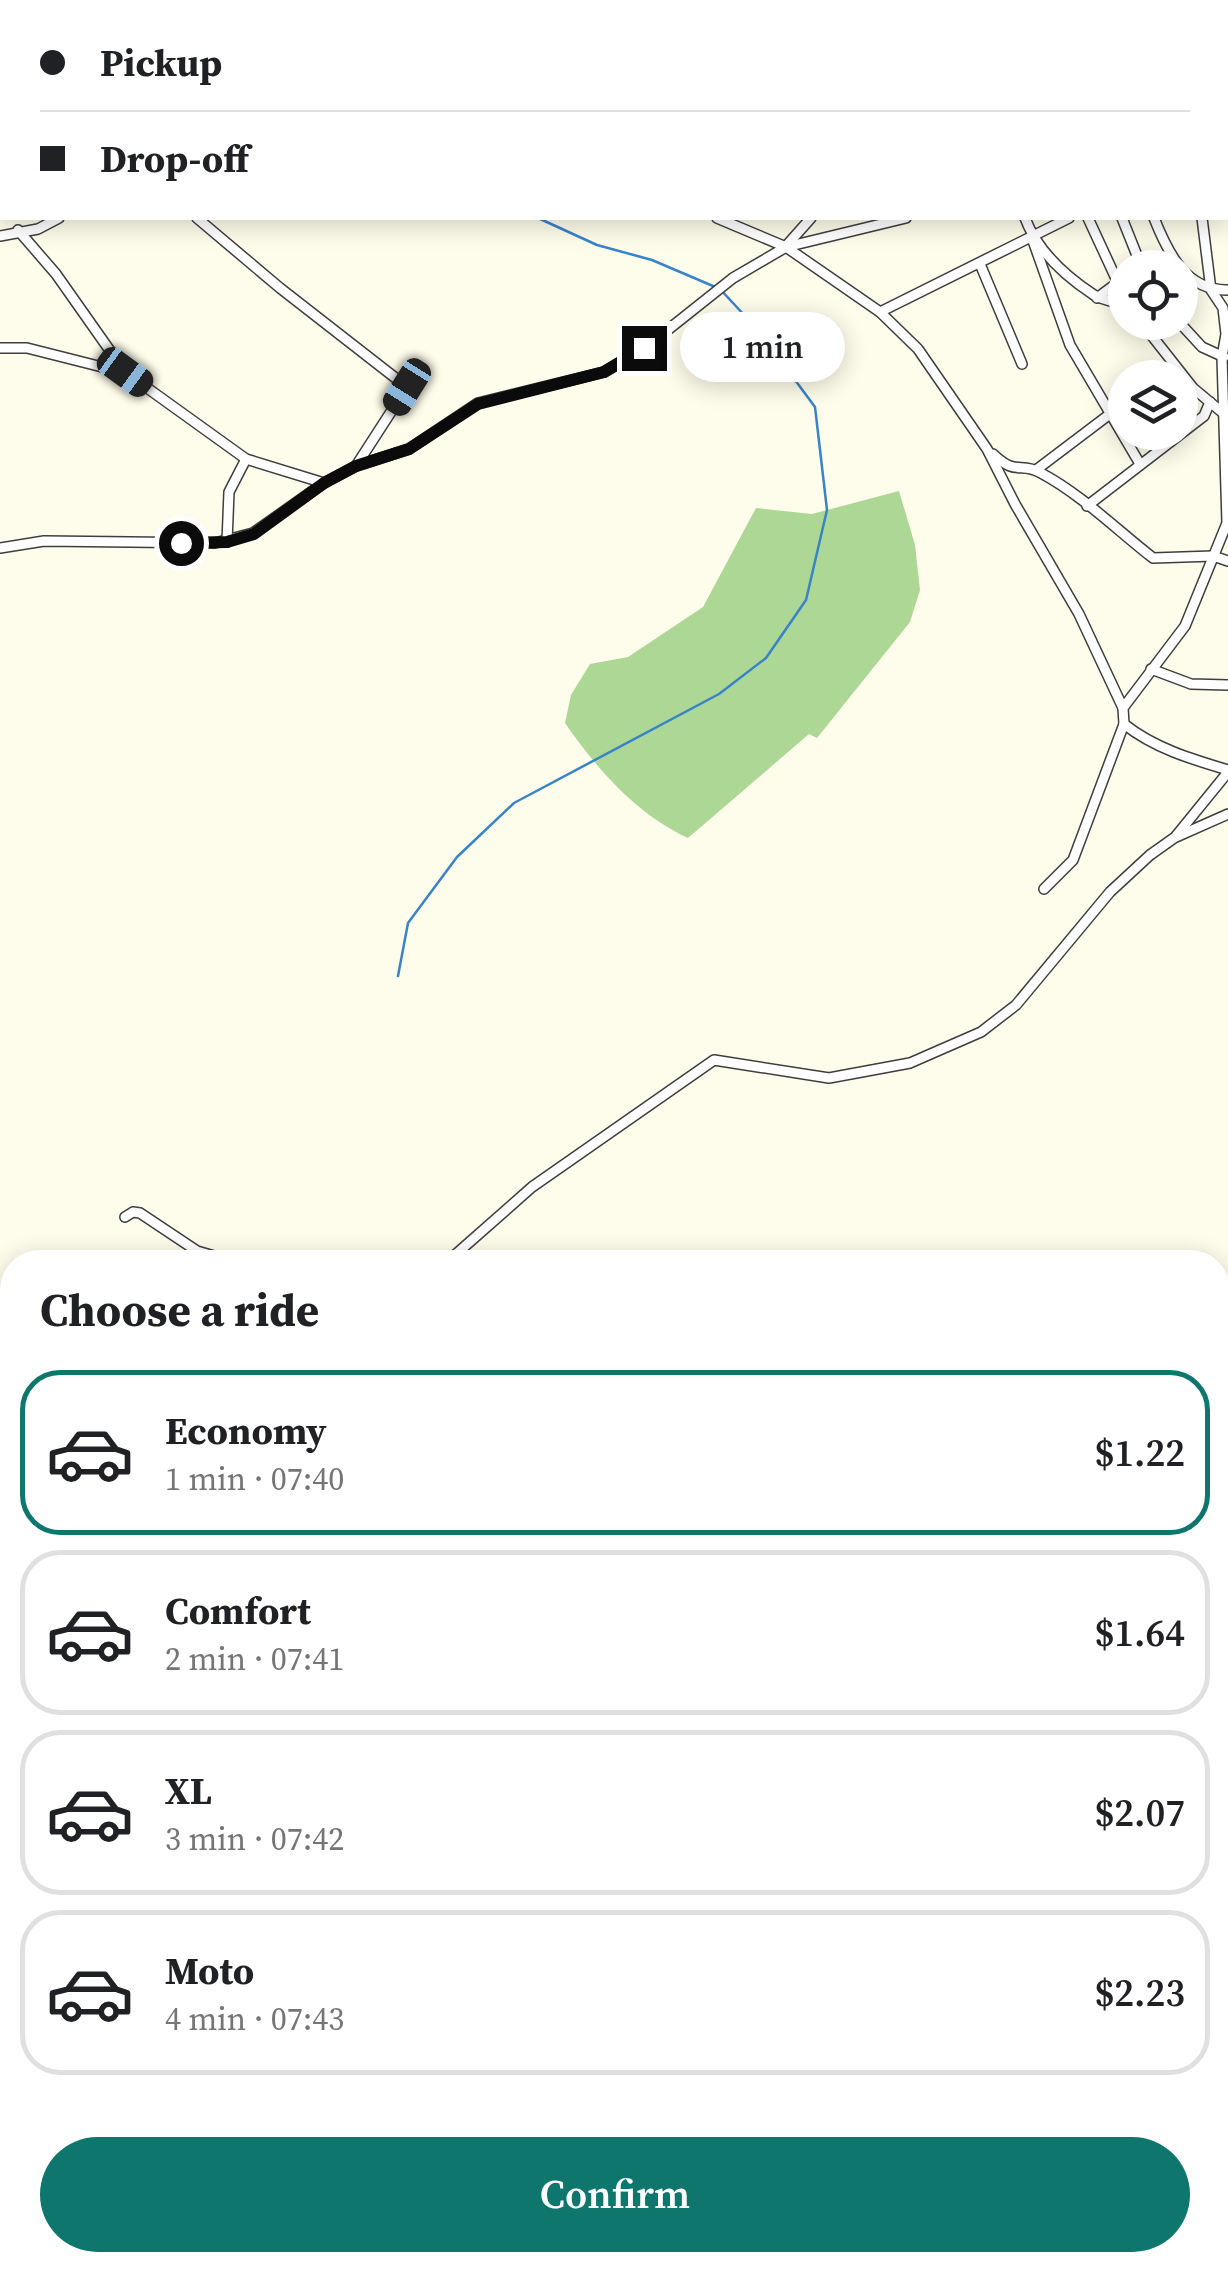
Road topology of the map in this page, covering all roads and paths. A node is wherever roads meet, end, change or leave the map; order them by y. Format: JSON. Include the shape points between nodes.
{"nodes":[{"id":1,"x":54,"y":220,"type":"edge"},
{"id":2,"x":199,"y":220,"type":"edge"},
{"id":3,"x":722,"y":220,"type":"edge"},
{"id":4,"x":809,"y":220,"type":"edge"},
{"id":5,"x":898,"y":220,"type":"edge"},
{"id":6,"x":1026,"y":220,"type":"edge"},
{"id":7,"x":1065,"y":220,"type":"edge"},
{"id":8,"x":1089,"y":220,"type":"edge"},
{"id":9,"x":1123,"y":220,"type":"edge"},
{"id":10,"x":1155,"y":220,"type":"edge"},
{"id":11,"x":1202,"y":220,"type":"edge"},
{"id":12,"x":18,"y":230,"type":"junction"},
{"id":13,"x":0,"y":236,"type":"edge"},
{"id":14,"x":1032,"y":238,"type":"junction"},
{"id":15,"x":786,"y":247,"type":"junction"},
{"id":16,"x":1135,"y":250,"type":"edge"},
{"id":17,"x":1108,"y":255,"type":"edge"},
{"id":18,"x":980,"y":264,"type":"junction"},
{"id":19,"x":1108,"y":290,"type":"edge"},
{"id":20,"x":1211,"y":290,"type":"junction"},
{"id":21,"x":1228,"y":290,"type":"edge"},
{"id":22,"x":1098,"y":298,"type":"junction"},
{"id":23,"x":1108,"y":299,"type":"edge"},
{"id":24,"x":880,"y":312,"type":"junction"},
{"id":25,"x":1154,"y":340,"type":"edge"},
{"id":26,"x":1196,"y":340,"type":"edge"},
{"id":27,"x":0,"y":348,"type":"edge"},
{"id":28,"x":1225,"y":357,"type":"edge"},
{"id":29,"x":1022,"y":364,"type":"dead end"},
{"id":30,"x":125,"y":372,"type":"junction"},
{"id":31,"x":1210,"y":402,"type":"junction"},
{"id":32,"x":1108,"y":411,"type":"edge"},
{"id":33,"x":1223,"y":413,"type":"junction"},
{"id":34,"x":1108,"y":416,"type":"edge"},
{"id":35,"x":1226,"y":440,"type":"edge"},
{"id":36,"x":987,"y":449,"type":"junction"},
{"id":37,"x":1132,"y":450,"type":"edge"},
{"id":38,"x":246,"y":460,"type":"junction"},
{"id":39,"x":1140,"y":464,"type":"junction"},
{"id":40,"x":356,"y":466,"type":"junction"},
{"id":41,"x":1036,"y":470,"type":"junction"},
{"id":42,"x":324,"y":483,"type":"junction"},
{"id":43,"x":1087,"y":506,"type":"junction"},
{"id":44,"x":1228,"y":523,"type":"edge"},
{"id":45,"x":227,"y":542,"type":"junction"},
{"id":46,"x":0,"y":548,"type":"edge"},
{"id":47,"x":1213,"y":556,"type":"junction"},
{"id":48,"x":1228,"y":561,"type":"edge"},
{"id":49,"x":1151,"y":669,"type":"junction"},
{"id":50,"x":1228,"y":685,"type":"edge"},
{"id":51,"x":1124,"y":708,"type":"junction"},
{"id":52,"x":1124,"y":724,"type":"junction"},
{"id":53,"x":1228,"y":771,"type":"edge"},
{"id":54,"x":1228,"y":814,"type":"edge"},
{"id":55,"x":1174,"y":838,"type":"junction"},
{"id":56,"x":1044,"y":888,"type":"dead end"},
{"id":57,"x":125,"y":1217,"type":"dead end"},
{"id":58,"x":196,"y":1250,"type":"edge"},
{"id":59,"x":461,"y":1250,"type":"edge"}],
"edges":[{"from":1,"to":12,"type":"street"},
{"from":2,"to":40,"type":"street","via":[[407,387]]},
{"from":3,"to":15,"type":"street"},
{"from":4,"to":15,"type":"street"},
{"from":5,"to":15,"type":"street"},
{"from":6,"to":14,"type":"street"},
{"from":7,"to":14,"type":"street"},
{"from":8,"to":17,"type":"street"},
{"from":9,"to":16,"type":"street"},
{"from":10,"to":20,"type":"street","via":[[1182,272]]},
{"from":11,"to":20,"type":"street"},
{"from":12,"to":13,"type":"street"},
{"from":12,"to":30,"type":"street"},
{"from":14,"to":18,"type":"street"},
{"from":14,"to":22,"type":"street"},
{"from":14,"to":32,"type":"street","via":[[1070,345]]},
{"from":15,"to":24,"type":"street"},
{"from":15,"to":40,"type":"street","via":[[604,372],[478,404],[409,449]]},
{"from":18,"to":24,"type":"street"},
{"from":18,"to":29,"type":"street"},
{"from":19,"to":22,"type":"street"},
{"from":20,"to":21,"type":"street"},
{"from":20,"to":28,"type":"street","via":[[1223,308]]},
{"from":22,"to":23,"type":"street"},
{"from":24,"to":36,"type":"street","via":[[918,349]]},
{"from":25,"to":31,"type":"street"},
{"from":26,"to":28,"type":"street"},
{"from":27,"to":30,"type":"street","via":[[28,348]]},
{"from":28,"to":33,"type":"street"},
{"from":30,"to":38,"type":"street"},
{"from":31,"to":33,"type":"street"},
{"from":31,"to":39,"type":"street","via":[[1204,416]]},
{"from":33,"to":35,"type":"street"},
{"from":34,"to":41,"type":"street"},
{"from":35,"to":44,"type":"street"},
{"from":36,"to":41,"type":"street","via":[[1008,468]]},
{"from":36,"to":51,"type":"street"},
{"from":37,"to":39,"type":"street"},
{"from":38,"to":42,"type":"street"},
{"from":38,"to":45,"type":"street","via":[[230,492]]},
{"from":39,"to":43,"type":"street"},
{"from":40,"to":42,"type":"street"},
{"from":41,"to":43,"type":"street"},
{"from":42,"to":45,"type":"street","via":[[268,525]]},
{"from":43,"to":47,"type":"street","via":[[1153,558]]},
{"from":44,"to":47,"type":"street"},
{"from":45,"to":46,"type":"street","via":[[44,541]]},
{"from":47,"to":48,"type":"street"},
{"from":47,"to":49,"type":"street","via":[[1185,626]]},
{"from":49,"to":50,"type":"street","via":[[1191,684]]},
{"from":49,"to":51,"type":"street"},
{"from":51,"to":52,"type":"street"},
{"from":52,"to":53,"type":"street","via":[[1181,756]]},
{"from":52,"to":56,"type":"street","via":[[1073,860]]},
{"from":53,"to":55,"type":"street"},
{"from":54,"to":55,"type":"street"},
{"from":55,"to":59,"type":"street","via":[[1110,892],[1016,1005],[981,1032],[910,1063],[829,1078],[714,1060],[532,1187]]},
{"from":57,"to":58,"type":"street","via":[[140,1213]]}]}
